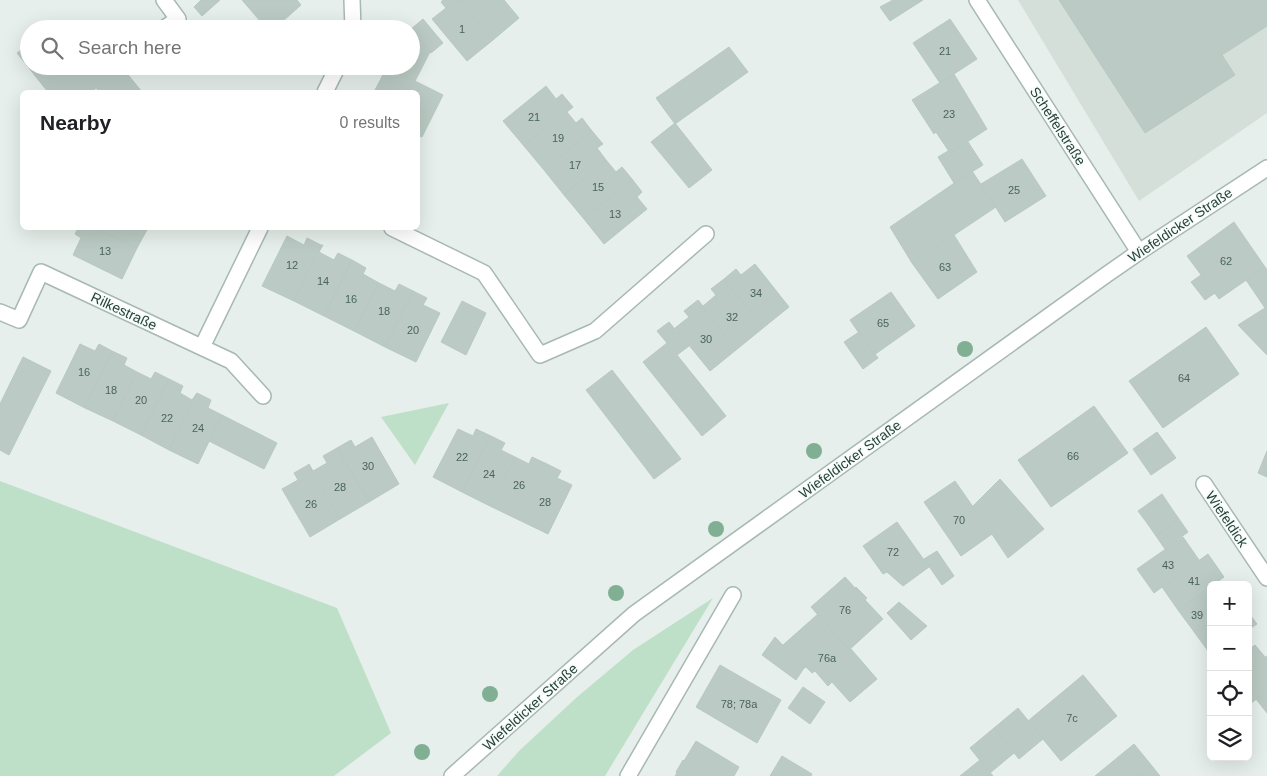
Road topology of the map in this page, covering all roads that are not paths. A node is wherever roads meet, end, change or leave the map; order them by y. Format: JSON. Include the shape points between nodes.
{"nodes":[{"id":1,"x":164,"y":0,"type":"edge"},
{"id":2,"x":352,"y":0,"type":"edge"},
{"id":3,"x":977,"y":0,"type":"edge"},
{"id":4,"x":175,"y":20,"type":"edge"},
{"id":5,"x":353,"y":20,"type":"edge"},
{"id":6,"x":334,"y":75,"type":"edge"},
{"id":7,"x":326,"y":90,"type":"edge"},
{"id":8,"x":1267,"y":168,"type":"edge"},
{"id":9,"x":259,"y":230,"type":"edge"},
{"id":10,"x":396,"y":230,"type":"edge"},
{"id":11,"x":706,"y":234,"type":"dead end"},
{"id":12,"x":1139,"y":252,"type":"junction"},
{"id":13,"x":0,"y":312,"type":"edge"},
{"id":14,"x":202,"y":348,"type":"junction"},
{"id":15,"x":263,"y":396,"type":"dead end"},
{"id":16,"x":1204,"y":484,"type":"dead end"},
{"id":17,"x":1267,"y":578,"type":"edge"},
{"id":18,"x":733,"y":595,"type":"dead end"},
{"id":19,"x":452,"y":776,"type":"edge"},
{"id":20,"x":628,"y":776,"type":"edge"}],
"edges":[{"from":1,"to":4,"type":"street","via":[[178,18]]},
{"from":2,"to":5,"type":"street"},
{"from":3,"to":12,"type":"street","name":"Scheffelstraße"},
{"from":6,"to":7,"type":"street"},
{"from":8,"to":12,"type":"street","name":"Wiefeldicker Straße"},
{"from":9,"to":14,"type":"street"},
{"from":10,"to":11,"type":"street","via":[[484,273],[540,355],[595,331]]},
{"from":12,"to":19,"type":"street","name":"Wiefeldicker Straße","via":[[634,614]]},
{"from":13,"to":14,"type":"street","name":"Rilkestraße","via":[[18,320],[42,272]]},
{"from":14,"to":15,"type":"street","name":"Rilkestraße","via":[[231,361]]},
{"from":16,"to":17,"type":"street","name":"Wiefeldick"},
{"from":18,"to":20,"type":"street"}]}
